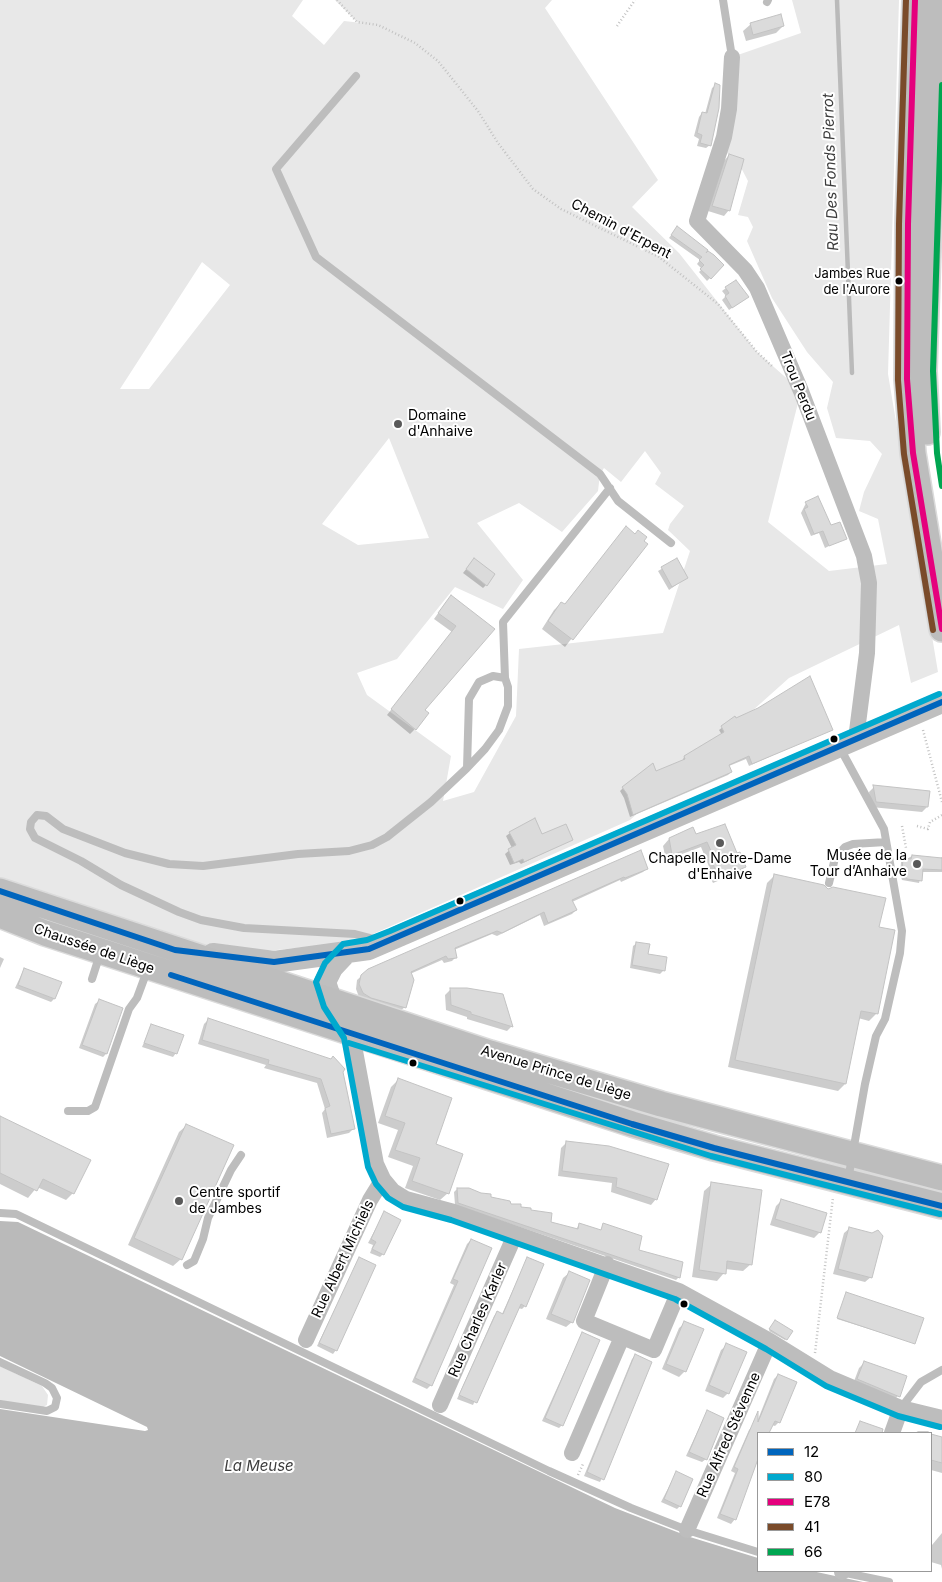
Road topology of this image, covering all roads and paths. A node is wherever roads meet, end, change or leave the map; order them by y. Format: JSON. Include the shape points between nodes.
{"nodes":[{"id":1,"x":337,"y":0,"type":"edge"},
{"id":2,"x":635,"y":0,"type":"edge"},
{"id":3,"x":914,"y":0,"type":"edge"},
{"id":4,"x":936,"y":0,"type":"edge"},
{"id":5,"x":723,"y":1,"type":"edge"},
{"id":6,"x":616,"y":26,"type":"dead end"},
{"id":7,"x":732,"y":57,"type":"joint"},
{"id":8,"x":356,"y":76,"type":"dead end"},
{"id":9,"x":926,"y":225,"type":"edge"},
{"id":10,"x":779,"y":372,"type":"dead end"},
{"id":11,"x":610,"y":488,"type":"junction"},
{"id":12,"x":942,"y":541,"type":"edge"},
{"id":13,"x":671,"y":543,"type":"dead end"},
{"id":14,"x":942,"y":629,"type":"edge"},
{"id":15,"x":505,"y":678,"type":"junction"},
{"id":16,"x":942,"y":702,"type":"edge"},
{"id":17,"x":918,"y":711,"type":"junction"},
{"id":18,"x":848,"y":743,"type":"junction"},
{"id":19,"x":467,"y":768,"type":"junction"},
{"id":20,"x":942,"y":802,"type":"edge"},
{"id":21,"x":942,"y":815,"type":"edge"},
{"id":22,"x":902,"y":826,"type":"dead end"},
{"id":23,"x":917,"y":826,"type":"dead end"},
{"id":24,"x":886,"y":842,"type":"junction"},
{"id":25,"x":906,"y":848,"type":"dead end"},
{"id":26,"x":829,"y":883,"type":"dead end"},
{"id":27,"x":0,"y":891,"type":"edge"},
{"id":28,"x":0,"y":915,"type":"edge"},
{"id":29,"x":377,"y":945,"type":"junction"},
{"id":30,"x":175,"y":950,"type":"junction"},
{"id":31,"x":101,"y":952,"type":"junction"},
{"id":32,"x":346,"y":952,"type":"junction"},
{"id":33,"x":148,"y":967,"type":"junction"},
{"id":34,"x":92,"y":979,"type":"dead end"},
{"id":35,"x":332,"y":1002,"type":"junction"},
{"id":36,"x":352,"y":1035,"type":"junction"},
{"id":37,"x":68,"y":1111,"type":"dead end"},
{"id":38,"x":241,"y":1155,"type":"dead end"},
{"id":39,"x":853,"y":1157,"type":"junction"},
{"id":40,"x":942,"y":1178,"type":"edge"},
{"id":41,"x":383,"y":1179,"type":"junction"},
{"id":42,"x":841,"y":1187,"type":"junction"},
{"id":43,"x":942,"y":1206,"type":"edge"},
{"id":44,"x":0,"y":1213,"type":"edge"},
{"id":45,"x":515,"y":1234,"type":"junction"},
{"id":46,"x":607,"y":1264,"type":"junction"},
{"id":47,"x":187,"y":1265,"type":"dead end"},
{"id":48,"x":679,"y":1291,"type":"junction"},
{"id":49,"x":622,"y":1337,"type":"junction"},
{"id":50,"x":306,"y":1340,"type":"dead end"},
{"id":51,"x":770,"y":1341,"type":"junction"},
{"id":52,"x":0,"y":1362,"type":"edge"},
{"id":53,"x":814,"y":1369,"type":"junction"},
{"id":54,"x":942,"y":1370,"type":"edge"},
{"id":55,"x":0,"y":1404,"type":"edge"},
{"id":56,"x":440,"y":1405,"type":"dead end"},
{"id":57,"x":901,"y":1408,"type":"junction"},
{"id":58,"x":942,"y":1418,"type":"edge"},
{"id":59,"x":892,"y":1432,"type":"edge"},
{"id":60,"x":572,"y":1453,"type":"dead end"},
{"id":61,"x":688,"y":1530,"type":"junction"},
{"id":62,"x":757,"y":1552,"type":"edge"},
{"id":63,"x":862,"y":1573,"type":"edge"},
{"id":64,"x":889,"y":1582,"type":"edge"}],
"edges":[{"from":1,"to":10,"type":"path","name":"Chemin d'Erpent","via":[[358,22],[378,25],[415,43],[438,61],[533,189],[561,209],[659,257],[718,304],[757,352]]},
{"from":2,"to":6,"type":"path"},
{"from":3,"to":9,"type":"main road"},
{"from":4,"to":9,"type":"main road"},
{"from":5,"to":7,"type":"lane"},
{"from":7,"to":18,"type":"street","name":"Trou Perdu","via":[[724,137],[697,221],[745,270],[757,288],[801,391],[864,556],[869,584],[867,653]]},
{"from":8,"to":11,"type":"lane","via":[[276,169],[316,257],[600,474]]},
{"from":9,"to":12,"type":"main road","via":[[928,454]]},
{"from":9,"to":14,"type":"main road","via":[[907,379],[913,454]]},
{"from":11,"to":13,"type":"lane","via":[[618,500]]},
{"from":11,"to":15,"type":"lane","via":[[503,622]]},
{"from":15,"to":19,"type":"lane","via":[[508,706],[499,730]]},
{"from":15,"to":19,"type":"lane","via":[[493,676],[479,682],[469,700]]},
{"from":16,"to":17,"type":"street","name":"Chaussée de Liège"},
{"from":17,"to":18,"type":"street","name":"Chaussée de Liège"},
{"from":17,"to":20,"type":"path"},
{"from":18,"to":24,"type":"lane","via":[[884,829]]},
{"from":18,"to":29,"type":"street","name":"Chaussée de Liège"},
{"from":19,"to":29,"type":"lane","via":[[387,837],[349,851],[202,866],[169,864],[100,844],[63,829],[46,816],[37,815],[31,822],[35,838],[121,885],[201,920],[244,928],[355,934]]},
{"from":21,"to":23,"type":"path","via":[[930,822],[928,830]]},
{"from":22,"to":25,"type":"path"},
{"from":24,"to":26,"type":"lane","via":[[845,847],[835,858]]},
{"from":24,"to":39,"type":"lane","via":[[902,930],[900,953],[885,1019],[876,1036]]},
{"from":27,"to":30,"type":"main road","name":"Chaussée de Liège"},
{"from":28,"to":31,"type":"main road","name":"Chaussée de Liège"},
{"from":29,"to":32,"type":"street","name":"Chaussée de Liège"},
{"from":29,"to":35,"type":"street","name":"Chaussée de Liège","via":[[349,965]]},
{"from":30,"to":32,"type":"street","name":"Chaussée de Liège","via":[[274,962]]},
{"from":30,"to":35,"type":"main road","name":"Avenue Prince de Liège"},
{"from":31,"to":33,"type":"main road","name":"Chaussée de Liège"},
{"from":31,"to":34,"type":"lane"},
{"from":32,"to":35,"type":"street","via":[[332,968],[326,982]]},
{"from":33,"to":36,"type":"main road","name":"Chaussée de Liège"},
{"from":33,"to":37,"type":"lane","via":[[137,998],[129,1009],[95,1107],[88,1111]]},
{"from":35,"to":36,"type":"street"},
{"from":35,"to":39,"type":"main road","name":"Avenue Prince de Liège","via":[[661,1104]]},
{"from":36,"to":41,"type":"street","via":[[376,1164]]},
{"from":36,"to":42,"type":"main road","name":"Avenue Prince de Liège"},
{"from":38,"to":47,"type":"lane","via":[[208,1218],[194,1261]]},
{"from":39,"to":40,"type":"main road","name":"Avenue Prince de Liège"},
{"from":39,"to":42,"type":"lane"},
{"from":41,"to":45,"type":"street","via":[[406,1199]]},
{"from":41,"to":50,"type":"street","name":"Rue Albert Michiels","via":[[370,1200]]},
{"from":42,"to":43,"type":"main road","name":"Avenue Prince de Liège"},
{"from":42,"to":53,"type":"path","via":[[832,1210]]},
{"from":44,"to":61,"type":"lane","via":[[16,1214],[549,1471]]},
{"from":45,"to":46,"type":"street"},
{"from":45,"to":56,"type":"street","name":"Rue Charles Karler"},
{"from":46,"to":48,"type":"street"},
{"from":46,"to":49,"type":"street","via":[[584,1321]]},
{"from":48,"to":49,"type":"street","via":[[654,1350]]},
{"from":48,"to":51,"type":"street"},
{"from":49,"to":60,"type":"street"},
{"from":51,"to":53,"type":"street"},
{"from":51,"to":61,"type":"street","name":"Rue Alfred Stévenne"},
{"from":52,"to":55,"type":"lane","via":[[45,1383],[57,1398],[55,1407],[47,1411]]},
{"from":53,"to":57,"type":"street"},
{"from":54,"to":57,"type":"lane","via":[[920,1382]]},
{"from":57,"to":58,"type":"street"},
{"from":57,"to":59,"type":"street"},
{"from":61,"to":62,"type":"lane"},
{"from":63,"to":64,"type":"lane"}]}
